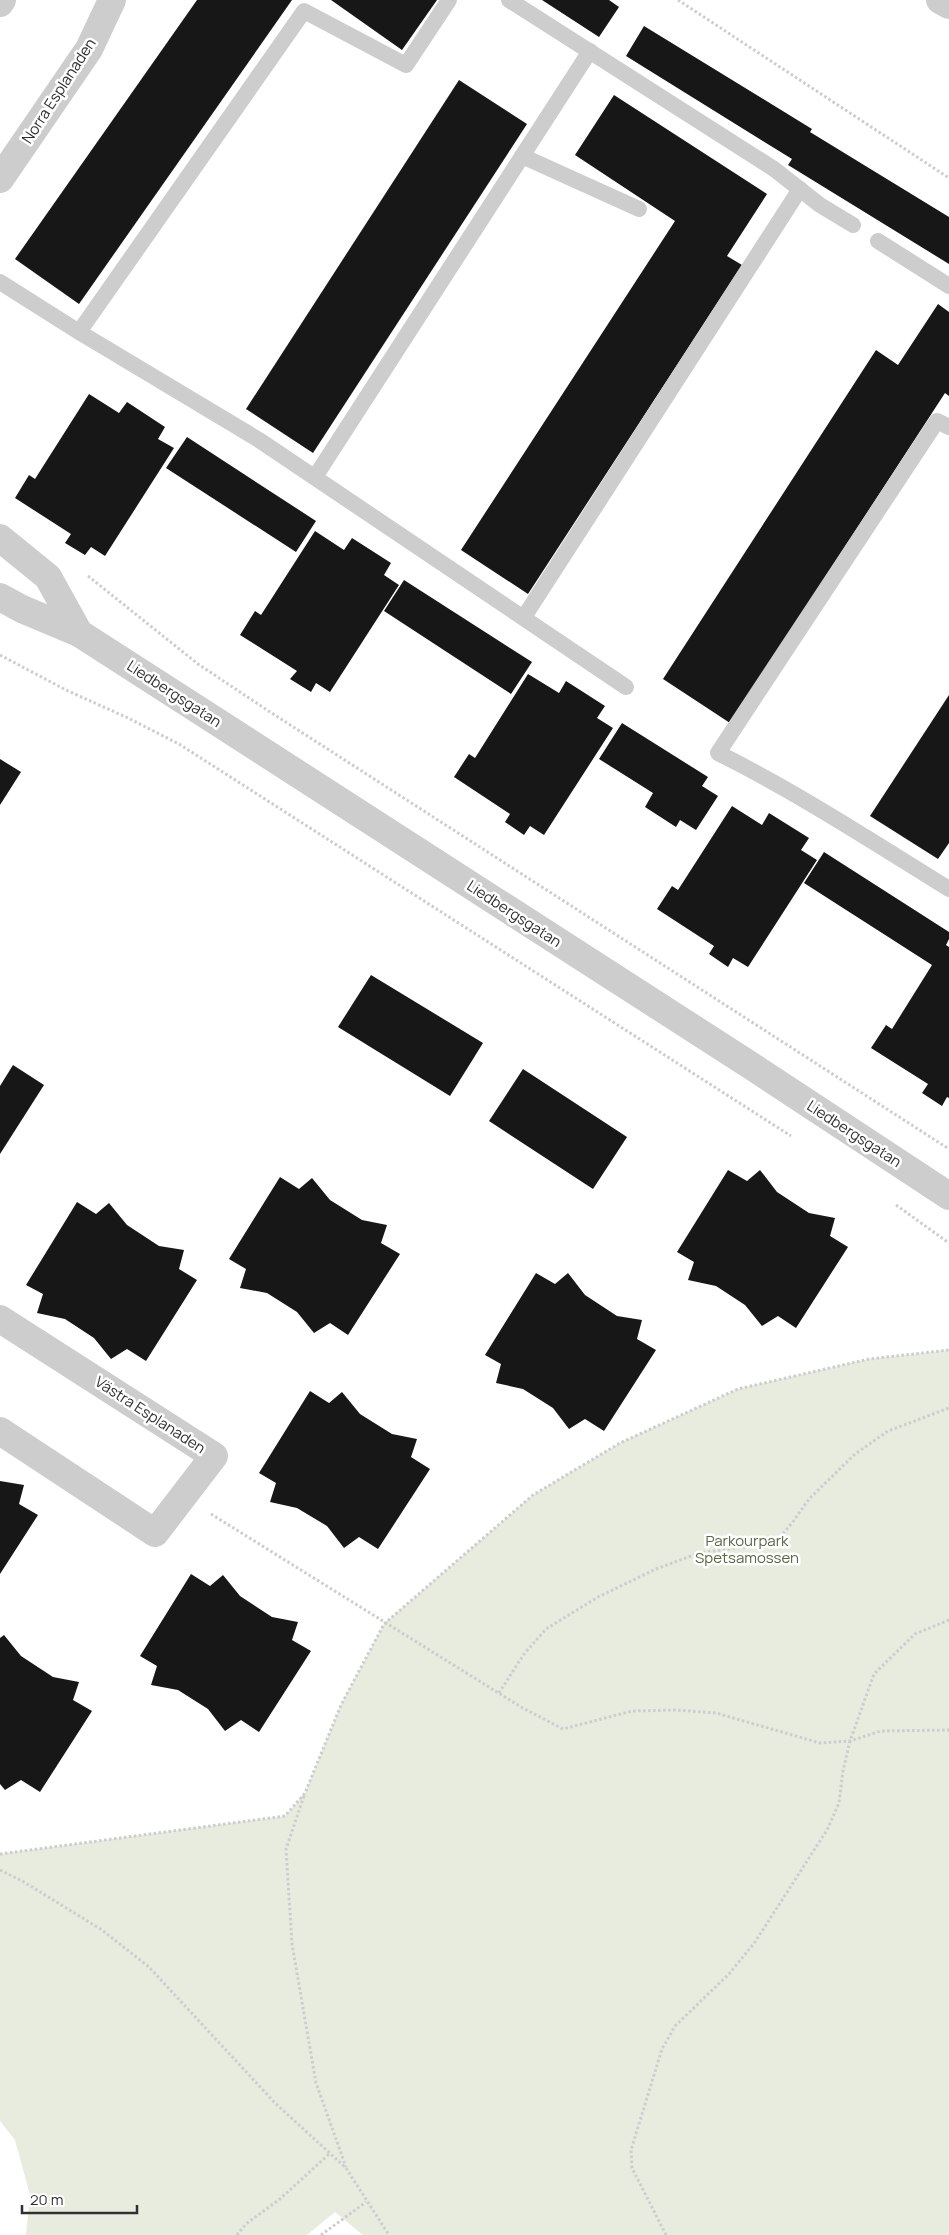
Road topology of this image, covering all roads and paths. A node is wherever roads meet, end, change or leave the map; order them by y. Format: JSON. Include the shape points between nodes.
{"nodes":[{"id":1,"x":112,"y":0,"type":"edge"},
{"id":2,"x":449,"y":0,"type":"edge"},
{"id":3,"x":510,"y":0,"type":"edge"},
{"id":4,"x":678,"y":0,"type":"edge"},
{"id":5,"x":940,"y":0,"type":"edge"},
{"id":6,"x":949,"y":5,"type":"edge"},
{"id":7,"x":590,"y":51,"type":"junction"},
{"id":8,"x":522,"y":156,"type":"junction"},
{"id":9,"x":949,"y":178,"type":"edge"},
{"id":10,"x":0,"y":179,"type":"edge"},
{"id":11,"x":800,"y":189,"type":"junction"},
{"id":12,"x":639,"y":209,"type":"dead end"},
{"id":13,"x":853,"y":225,"type":"dead end"},
{"id":14,"x":878,"y":240,"type":"dead end"},
{"id":15,"x":0,"y":282,"type":"edge"},
{"id":16,"x":949,"y":286,"type":"edge"},
{"id":17,"x":79,"y":332,"type":"junction"},
{"id":18,"x":949,"y":427,"type":"edge"},
{"id":19,"x":315,"y":477,"type":"junction"},
{"id":20,"x":0,"y":538,"type":"edge"},
{"id":21,"x":84,"y":573,"type":"dead end"},
{"id":22,"x":0,"y":597,"type":"edge"},
{"id":23,"x":524,"y":617,"type":"junction"},
{"id":24,"x":79,"y":632,"type":"junction"},
{"id":25,"x":0,"y":655,"type":"edge"},
{"id":26,"x":626,"y":686,"type":"dead end"},
{"id":27,"x":949,"y":889,"type":"edge"},
{"id":28,"x":796,"y":1139,"type":"dead end"},
{"id":29,"x":949,"y":1149,"type":"edge"},
{"id":30,"x":949,"y":1196,"type":"edge"},
{"id":31,"x":894,"y":1203,"type":"dead end"},
{"id":32,"x":949,"y":1243,"type":"edge"},
{"id":33,"x":0,"y":1319,"type":"edge"},
{"id":34,"x":949,"y":1350,"type":"edge"},
{"id":35,"x":949,"y":1408,"type":"edge"},
{"id":36,"x":0,"y":1431,"type":"edge"},
{"id":37,"x":183,"y":1496,"type":"junction"},
{"id":38,"x":949,"y":1620,"type":"edge"},
{"id":39,"x":384,"y":1624,"type":"junction"},
{"id":40,"x":499,"y":1693,"type":"junction"},
{"id":41,"x":949,"y":1730,"type":"edge"},
{"id":42,"x":850,"y":1741,"type":"junction"},
{"id":43,"x":305,"y":1793,"type":"junction"},
{"id":44,"x":0,"y":1854,"type":"edge"},
{"id":45,"x":0,"y":1870,"type":"edge"},
{"id":46,"x":329,"y":2154,"type":"junction"},
{"id":47,"x":346,"y":2168,"type":"junction"},
{"id":48,"x":366,"y":2202,"type":"junction"},
{"id":49,"x":237,"y":2235,"type":"edge"},
{"id":50,"x":321,"y":2235,"type":"edge"},
{"id":51,"x":389,"y":2235,"type":"edge"},
{"id":52,"x":666,"y":2235,"type":"edge"}],
"edges":[{"from":1,"to":10,"type":"street","name":"Norra Esplanaden","via":[[89,50]]},
{"from":2,"to":17,"type":"lane","via":[[406,65],[304,11]]},
{"from":3,"to":7,"type":"lane"},
{"from":4,"to":9,"type":"path"},
{"from":5,"to":6,"type":"street"},
{"from":7,"to":8,"type":"lane"},
{"from":7,"to":11,"type":"lane","via":[[774,168]]},
{"from":8,"to":12,"type":"lane"},
{"from":8,"to":19,"type":"lane"},
{"from":11,"to":13,"type":"lane"},
{"from":11,"to":23,"type":"lane"},
{"from":14,"to":16,"type":"lane"},
{"from":15,"to":17,"type":"lane"},
{"from":17,"to":19,"type":"lane"},
{"from":18,"to":27,"type":"lane","via":[[937,422],[718,753],[854,829]]},
{"from":19,"to":23,"type":"lane"},
{"from":20,"to":24,"type":"street","name":"Liedbergsgatan","via":[[48,578]]},
{"from":21,"to":29,"type":"path","via":[[198,664],[267,710]]},
{"from":22,"to":24,"type":"street","name":"Liedbergsgatan"},
{"from":23,"to":26,"type":"lane"},
{"from":24,"to":30,"type":"street","name":"Liedbergsgatan"},
{"from":25,"to":28,"type":"path","via":[[180,744]]},
{"from":31,"to":32,"type":"path"},
{"from":33,"to":37,"type":"street","name":"Västra Esplanaden","via":[[214,1456]]},
{"from":34,"to":39,"type":"path","via":[[869,1359],[738,1389],[620,1443],[533,1495]]},
{"from":35,"to":40,"type":"path","via":[[888,1431],[855,1454],[808,1499],[775,1543],[700,1553],[656,1569],[598,1597],[546,1629],[524,1654]]},
{"from":36,"to":37,"type":"street","name":"Västra Esplanaden","via":[[155,1533]]},
{"from":37,"to":39,"type":"path"},
{"from":38,"to":42,"type":"path","via":[[915,1634],[874,1674]]},
{"from":39,"to":40,"type":"path"},
{"from":39,"to":43,"type":"path","via":[[341,1705]]},
{"from":40,"to":42,"type":"path","via":[[563,1730],[632,1712],[676,1710],[716,1713],[820,1743]]},
{"from":41,"to":42,"type":"path","via":[[881,1731]]},
{"from":42,"to":52,"type":"path","via":[[839,1803],[827,1830],[755,1942],[728,1974],[675,2026],[662,2049],[632,2150],[632,2168]]},
{"from":43,"to":44,"type":"path","via":[[286,1816]]},
{"from":43,"to":47,"type":"path","via":[[286,1849],[292,1944],[316,2083]]},
{"from":45,"to":46,"type":"path","via":[[102,1930],[148,1967],[274,2103]]},
{"from":46,"to":47,"type":"path"},
{"from":46,"to":49,"type":"path"},
{"from":47,"to":48,"type":"path"},
{"from":48,"to":50,"type":"path"},
{"from":48,"to":51,"type":"path"}]}
